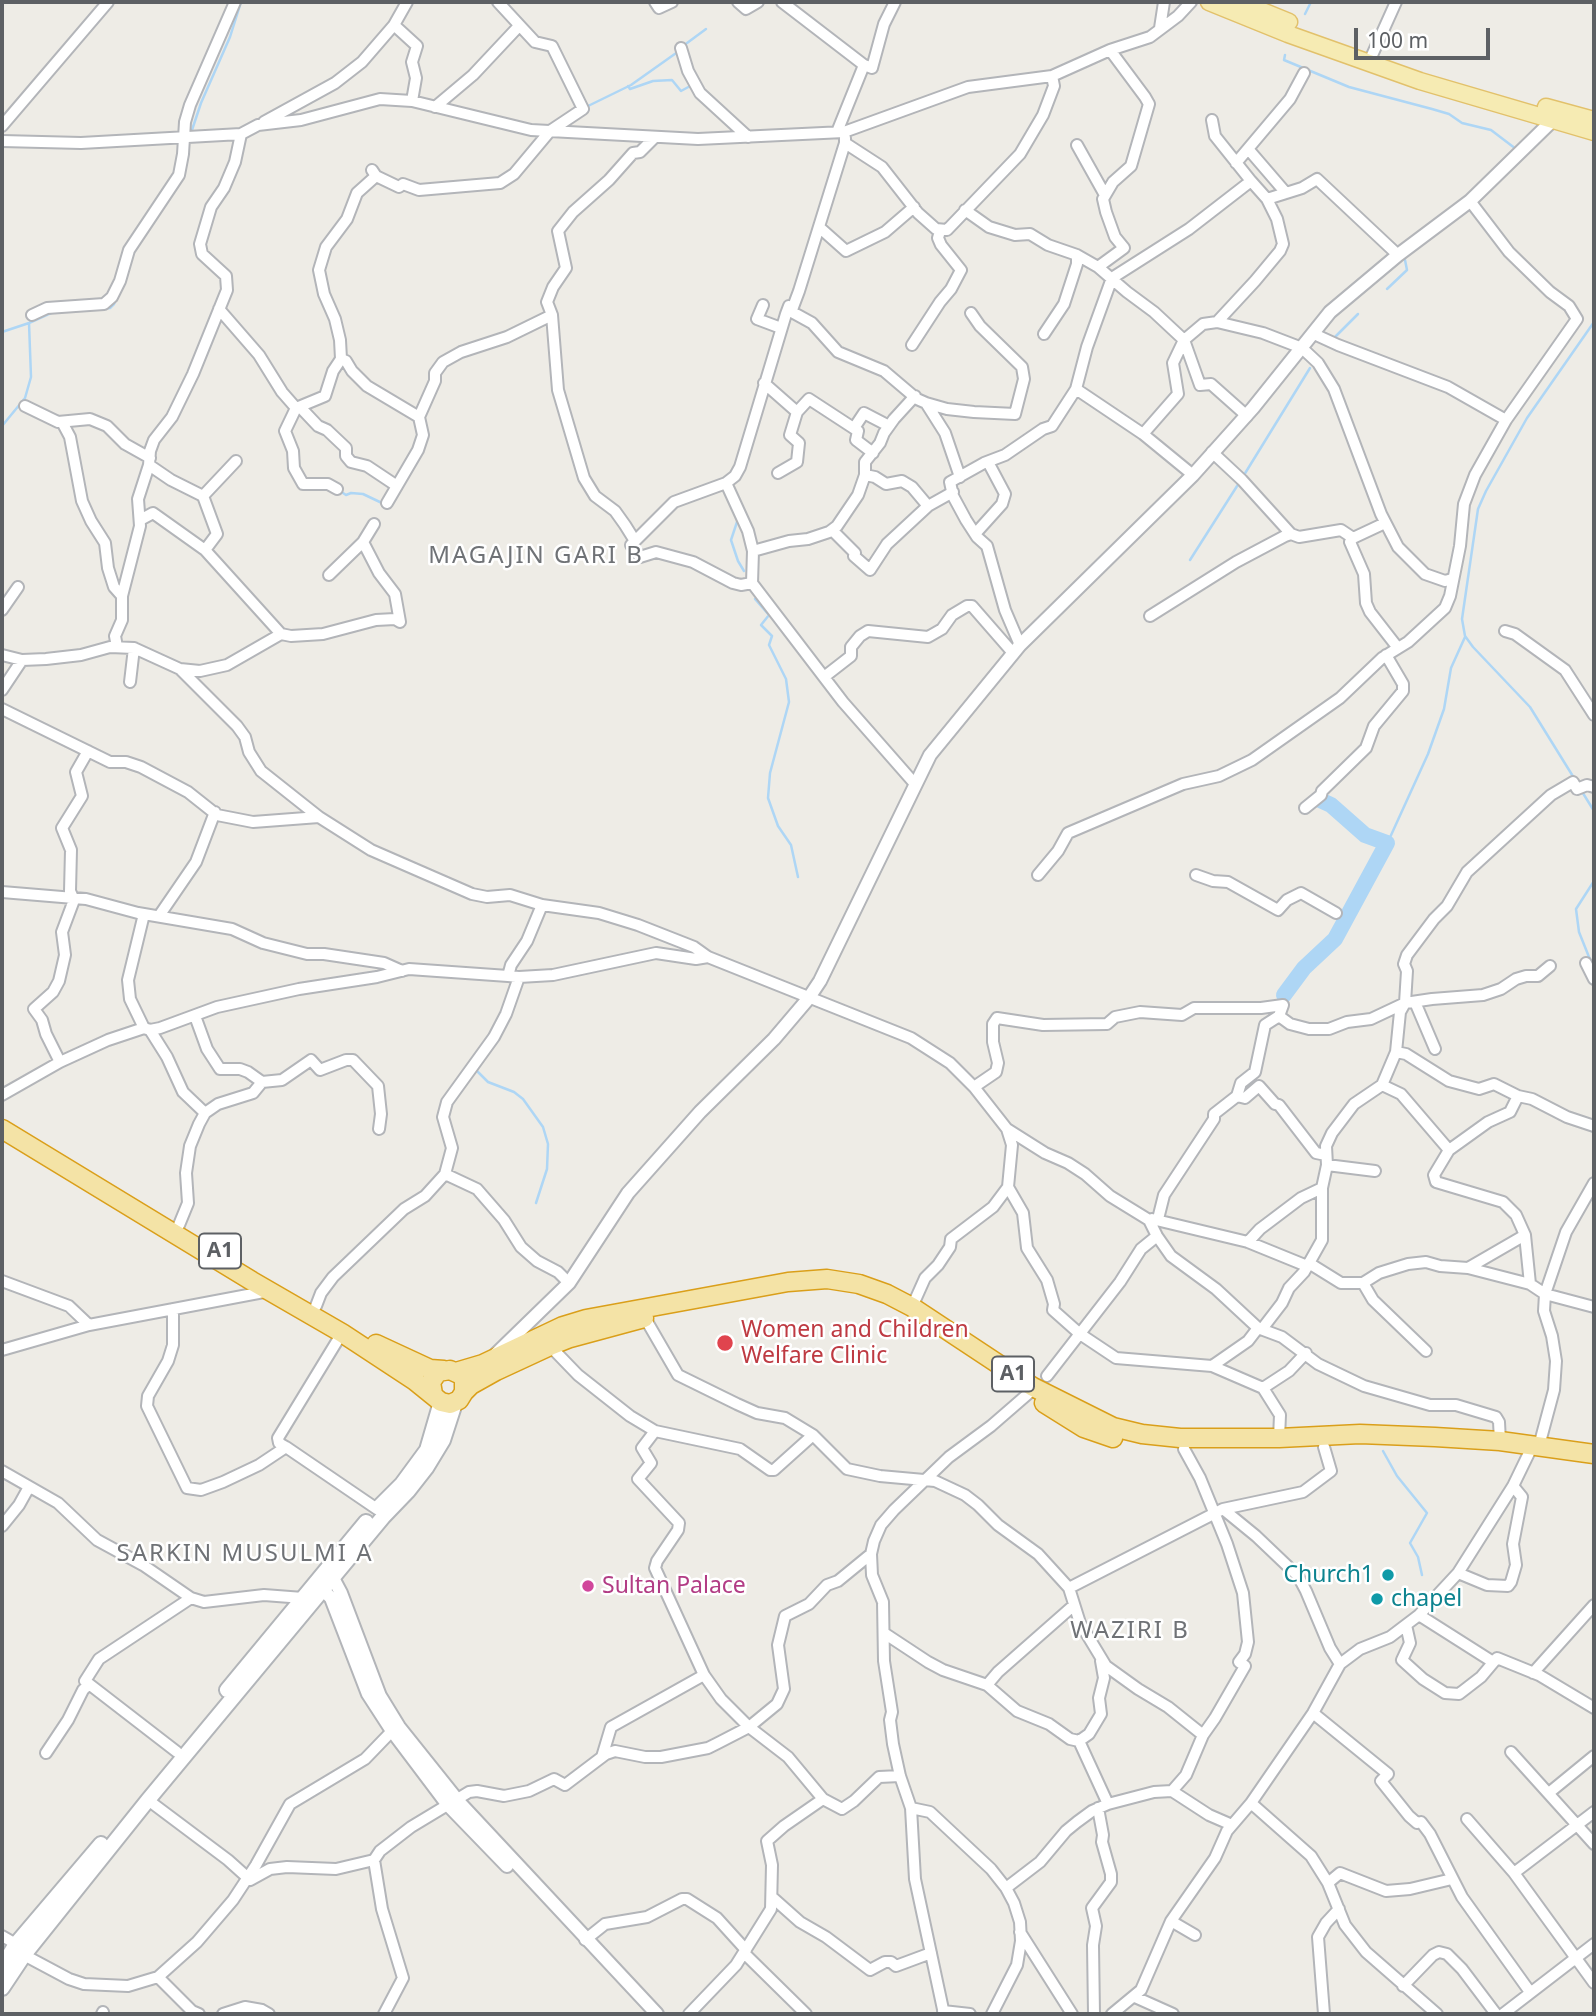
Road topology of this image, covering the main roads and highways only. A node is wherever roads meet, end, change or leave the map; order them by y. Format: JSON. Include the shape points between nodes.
{"nodes":[{"id":1,"x":1209,"y":2,"type":"edge"},
{"id":2,"x":1240,"y":2,"type":"edge"},
{"id":3,"x":1371,"y":58,"type":"junction"},
{"id":4,"x":1573,"y":120,"type":"junction"},
{"id":5,"x":1594,"y":120,"type":"edge"},
{"id":6,"x":1594,"y":132,"type":"edge"},
{"id":7,"x":2,"y":1119,"type":"edge"},
{"id":8,"x":2,"y":1129,"type":"edge"},
{"id":9,"x":450,"y":1371,"type":"junction"},
{"id":10,"x":448,"y":1398,"type":"junction"},
{"id":11,"x":1534,"y":1450,"type":"junction"},
{"id":12,"x":1594,"y":1454,"type":"edge"},
{"id":13,"x":1594,"y":1462,"type":"edge"},
{"id":14,"x":324,"y":1580,"type":"junction"},
{"id":15,"x":20,"y":1950,"type":"junction"},
{"id":16,"x":2,"y":1967,"type":"edge"},
{"id":17,"x":2,"y":1988,"type":"edge"}],
"edges":[{"from":1,"to":3,"type":"main road"},
{"from":2,"to":3,"type":"main road"},
{"from":3,"to":4,"type":"main road","via":[[1423,70]]},
{"from":3,"to":4,"type":"main road","via":[[1420,80],[1553,120]]},
{"from":4,"to":5,"type":"main road"},
{"from":4,"to":6,"type":"main road"},
{"from":7,"to":9,"type":"highway","number":"A1","via":[[398,1355],[430,1369]]},
{"from":8,"to":10,"type":"highway","number":"A1"},
{"from":9,"to":10,"type":"highway","via":[[464,1380]]},
{"from":9,"to":10,"type":"highway","via":[[438,1373],[431,1382]]},
{"from":9,"to":11,"type":"highway","number":"A1","via":[[586,1319],[827,1279],[887,1294],[1033,1387],[1113,1427],[1180,1438],[1360,1434],[1500,1441]]},
{"from":10,"to":11,"type":"highway","number":"A1","via":[[570,1338],[645,1318],[814,1289],[870,1297],[934,1331],[1065,1417],[1127,1443],[1185,1449],[1432,1446]]},
{"from":10,"to":14,"type":"main road","via":[[428,1450]]},
{"from":10,"to":14,"type":"main road","via":[[443,1440],[436,1455]]},
{"from":11,"to":12,"type":"highway","number":"A1"},
{"from":11,"to":13,"type":"highway","number":"A1"},
{"from":14,"to":15,"type":"main road","via":[[148,1800]]},
{"from":14,"to":15,"type":"main road","via":[[303,1598]]},
{"from":15,"to":16,"type":"main road"},
{"from":15,"to":17,"type":"main road"}]}
